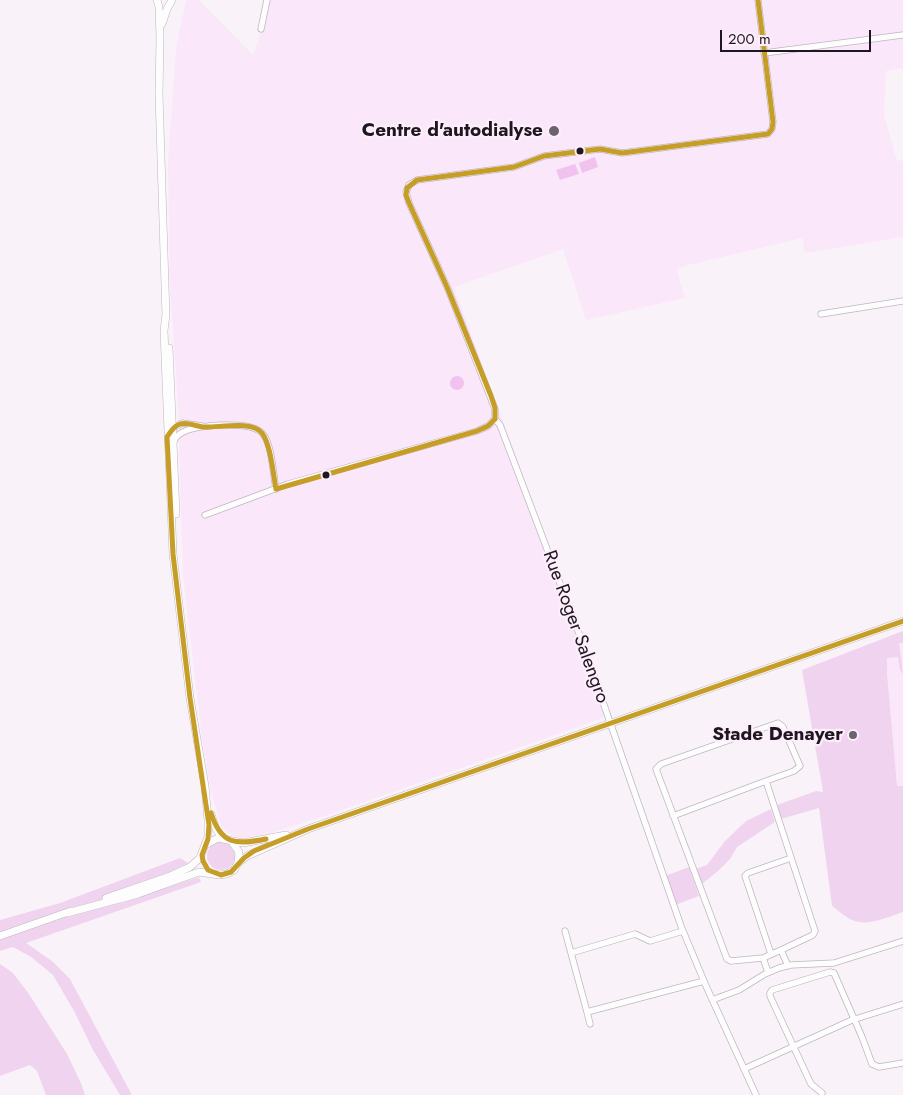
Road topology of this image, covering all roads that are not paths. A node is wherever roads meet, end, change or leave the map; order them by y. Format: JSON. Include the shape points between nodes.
{"nodes":[{"id":1,"x":157,"y":0,"type":"edge"},
{"id":2,"x":172,"y":0,"type":"edge"},
{"id":3,"x":267,"y":0,"type":"edge"},
{"id":4,"x":758,"y":0,"type":"edge"},
{"id":5,"x":261,"y":29,"type":"dead end"},
{"id":6,"x":903,"y":35,"type":"edge"},
{"id":7,"x":160,"y":37,"type":"junction"},
{"id":8,"x":764,"y":53,"type":"junction"},
{"id":9,"x":903,"y":301,"type":"edge"},
{"id":10,"x":166,"y":314,"type":"junction"},
{"id":11,"x":821,"y":314,"type":"dead end"},
{"id":12,"x":172,"y":404,"type":"junction"},
{"id":13,"x":495,"y":419,"type":"junction"},
{"id":14,"x":167,"y":421,"type":"junction"},
{"id":15,"x":184,"y":423,"type":"junction"},
{"id":16,"x":204,"y":427,"type":"junction"},
{"id":17,"x":173,"y":428,"type":"junction"},
{"id":18,"x":186,"y":431,"type":"junction"},
{"id":19,"x":168,"y":437,"type":"junction"},
{"id":20,"x":173,"y":444,"type":"junction"},
{"id":21,"x":276,"y":489,"type":"junction"},
{"id":22,"x":205,"y":515,"type":"dead end"},
{"id":23,"x":176,"y":575,"type":"junction"},
{"id":24,"x":903,"y":621,"type":"edge"},
{"id":25,"x":609,"y":724,"type":"junction"},
{"id":26,"x":766,"y":781,"type":"junction"},
{"id":27,"x":205,"y":786,"type":"junction"},
{"id":28,"x":672,"y":816,"type":"junction"},
{"id":29,"x":308,"y":829,"type":"junction"},
{"id":30,"x":223,"y":838,"type":"junction"},
{"id":31,"x":232,"y":842,"type":"junction"},
{"id":32,"x":207,"y":844,"type":"junction"},
{"id":33,"x":202,"y":853,"type":"junction"},
{"id":34,"x":792,"y":858,"type":"junction"},
{"id":35,"x":238,"y":863,"type":"junction"},
{"id":36,"x":211,"y":872,"type":"junction"},
{"id":37,"x":67,"y":913,"type":"junction"},
{"id":38,"x":565,"y":931,"type":"dead end"},
{"id":39,"x":683,"y":931,"type":"junction"},
{"id":40,"x":0,"y":936,"type":"edge"},
{"id":41,"x":903,"y":941,"type":"edge"},
{"id":42,"x":782,"y":950,"type":"junction"},
{"id":43,"x":571,"y":953,"type":"junction"},
{"id":44,"x":771,"y":954,"type":"junction"},
{"id":45,"x":763,"y":958,"type":"junction"},
{"id":46,"x":788,"y":966,"type":"junction"},
{"id":47,"x":768,"y":972,"type":"junction"},
{"id":48,"x":704,"y":981,"type":"junction"},
{"id":49,"x":712,"y":1000,"type":"junction"},
{"id":50,"x":903,"y":1004,"type":"edge"},
{"id":51,"x":587,"y":1012,"type":"junction"},
{"id":52,"x":854,"y":1019,"type":"junction"},
{"id":53,"x":590,"y":1024,"type":"dead end"},
{"id":54,"x":794,"y":1047,"type":"junction"},
{"id":55,"x":903,"y":1063,"type":"edge"},
{"id":56,"x":744,"y":1069,"type":"junction"},
{"id":57,"x":822,"y":1093,"type":"dead end"},
{"id":58,"x":756,"y":1095,"type":"edge"}],
"edges":[{"from":1,"to":7,"type":"main road"},
{"from":2,"to":7,"type":"main road","via":[[164,15]]},
{"from":3,"to":5,"type":"street"},
{"from":4,"to":8,"type":"street"},
{"from":6,"to":8,"type":"street"},
{"from":7,"to":10,"type":"main road"},
{"from":8,"to":13,"type":"street","name":"Rue Roger Salengro","via":[[773,125],[766,134],[625,153],[603,149],[544,156],[517,166],[417,180],[407,188],[408,200],[477,361],[496,411]]},
{"from":9,"to":11,"type":"street"},
{"from":10,"to":12,"type":"main road"},
{"from":10,"to":14,"type":"main road"},
{"from":12,"to":15,"type":"street","via":[[176,416]]},
{"from":12,"to":17,"type":"main road"},
{"from":13,"to":21,"type":"street","via":[[477,431]]},
{"from":13,"to":25,"type":"street","name":"Rue Roger Salengro","via":[[580,636]]},
{"from":14,"to":17,"type":"street"},
{"from":14,"to":19,"type":"main road"},
{"from":15,"to":16,"type":"street"},
{"from":15,"to":17,"type":"street"},
{"from":16,"to":18,"type":"street"},
{"from":16,"to":21,"type":"street","via":[[245,426],[260,431],[268,445]]},
{"from":17,"to":18,"type":"street"},
{"from":17,"to":19,"type":"street"},
{"from":17,"to":20,"type":"main road"},
{"from":18,"to":20,"type":"street","via":[[176,437]]},
{"from":19,"to":23,"type":"main road"},
{"from":20,"to":23,"type":"main road"},
{"from":21,"to":22,"type":"street"},
{"from":23,"to":27,"type":"main road","via":[[190,698]]},
{"from":24,"to":25,"type":"main road"},
{"from":25,"to":29,"type":"main road"},
{"from":25,"to":39,"type":"street","name":"Rue Roger Salengro"},
{"from":26,"to":28,"type":"street"},
{"from":26,"to":28,"type":"street","via":[[800,766],[783,727],[778,723],[659,765],[657,773]]},
{"from":26,"to":34,"type":"street"},
{"from":27,"to":30,"type":"main road","via":[[214,824]]},
{"from":27,"to":32,"type":"main road"},
{"from":28,"to":45,"type":"street","via":[[727,959]]},
{"from":29,"to":31,"type":"main road","via":[[254,842]]},
{"from":29,"to":35,"type":"main road","via":[[250,854]]},
{"from":30,"to":31,"type":"main road"},
{"from":30,"to":32,"type":"main road"},
{"from":31,"to":35,"type":"main road","via":[[238,852]]},
{"from":32,"to":33,"type":"main road"},
{"from":33,"to":36,"type":"main road","via":[[204,864]]},
{"from":33,"to":37,"type":"main road","via":[[199,860],[175,874]]},
{"from":34,"to":42,"type":"street","via":[[815,931]]},
{"from":34,"to":44,"type":"street","via":[[745,876]]},
{"from":35,"to":36,"type":"main road","via":[[227,874]]},
{"from":36,"to":37,"type":"main road","via":[[199,872],[138,894]]},
{"from":37,"to":40,"type":"main road"},
{"from":38,"to":43,"type":"street"},
{"from":39,"to":43,"type":"street","via":[[650,941],[635,934]]},
{"from":39,"to":48,"type":"street","name":"Rue Roger Salengro"},
{"from":41,"to":46,"type":"street","via":[[831,963]]},
{"from":42,"to":44,"type":"street"},
{"from":42,"to":46,"type":"street"},
{"from":43,"to":51,"type":"street"},
{"from":44,"to":45,"type":"street"},
{"from":45,"to":47,"type":"street"},
{"from":46,"to":47,"type":"street"},
{"from":47,"to":49,"type":"street","via":[[738,990]]},
{"from":48,"to":49,"type":"street","name":"Rue Roger Salengro"},
{"from":48,"to":51,"type":"street"},
{"from":49,"to":56,"type":"street","name":"Rue Roger Salengro"},
{"from":50,"to":52,"type":"street"},
{"from":51,"to":53,"type":"street"},
{"from":52,"to":54,"type":"street"},
{"from":52,"to":54,"type":"street","via":[[833,972],[772,990],[770,996]]},
{"from":52,"to":55,"type":"street","via":[[873,1065]]},
{"from":54,"to":56,"type":"street"},
{"from":54,"to":57,"type":"street","via":[[811,1084]]},
{"from":56,"to":58,"type":"street","name":"Rue Roger Salengro"}]}
